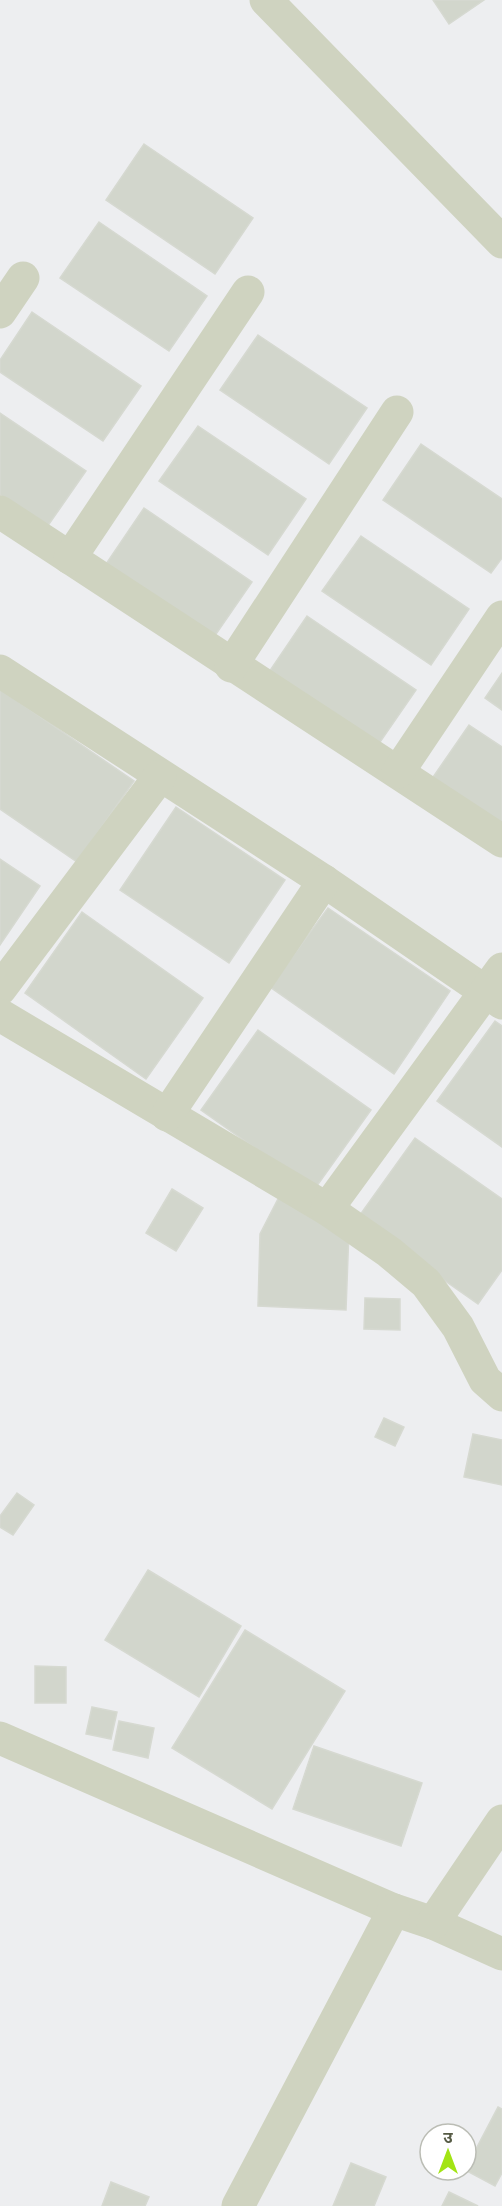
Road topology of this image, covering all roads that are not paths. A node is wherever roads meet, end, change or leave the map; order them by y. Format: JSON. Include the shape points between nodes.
{"nodes":[{"id":1,"x":266,"y":0,"type":"edge"},
{"id":2,"x":502,"y":242,"type":"edge"},
{"id":3,"x":23,"y":278,"type":"dead end"},
{"id":4,"x":249,"y":292,"type":"dead end"},
{"id":5,"x":0,"y":312,"type":"edge"},
{"id":6,"x":397,"y":412,"type":"dead end"},
{"id":7,"x":0,"y":512,"type":"edge"},
{"id":8,"x":70,"y":558,"type":"junction"},
{"id":9,"x":502,"y":617,"type":"edge"},
{"id":10,"x":231,"y":666,"type":"junction"},
{"id":11,"x":0,"y":671,"type":"edge"},
{"id":12,"x":398,"y":772,"type":"junction"},
{"id":13,"x":160,"y":776,"type":"junction"},
{"id":14,"x":502,"y":841,"type":"edge"},
{"id":15,"x":324,"y":881,"type":"junction"},
{"id":16,"x":496,"y":988,"type":"edge"},
{"id":17,"x":0,"y":989,"type":"edge"},
{"id":18,"x":0,"y":1015,"type":"edge"},
{"id":19,"x":167,"y":1115,"type":"junction"},
{"id":20,"x":327,"y":1209,"type":"junction"},
{"id":21,"x":502,"y":1395,"type":"edge"},
{"id":22,"x":0,"y":1738,"type":"edge"},
{"id":23,"x":502,"y":1821,"type":"edge"},
{"id":24,"x":394,"y":1910,"type":"junction"},
{"id":25,"x":433,"y":1923,"type":"junction"},
{"id":26,"x":502,"y":1954,"type":"edge"},
{"id":27,"x":238,"y":2206,"type":"edge"}],
"edges":[{"from":1,"to":2,"type":"street"},
{"from":3,"to":5,"type":"street"},
{"from":4,"to":8,"type":"street"},
{"from":6,"to":10,"type":"street"},
{"from":7,"to":8,"type":"street"},
{"from":8,"to":10,"type":"street"},
{"from":9,"to":12,"type":"street"},
{"from":10,"to":12,"type":"street"},
{"from":11,"to":13,"type":"street"},
{"from":12,"to":14,"type":"street"},
{"from":13,"to":15,"type":"street"},
{"from":13,"to":17,"type":"street"},
{"from":15,"to":16,"type":"street"},
{"from":15,"to":19,"type":"street"},
{"from":16,"to":20,"type":"street"},
{"from":18,"to":19,"type":"street"},
{"from":19,"to":20,"type":"street"},
{"from":20,"to":21,"type":"street","via":[[426,1283],[458,1327],[485,1380]]},
{"from":22,"to":24,"type":"street"},
{"from":23,"to":25,"type":"street"},
{"from":24,"to":25,"type":"street"},
{"from":24,"to":27,"type":"street"},
{"from":25,"to":26,"type":"street"}]}
